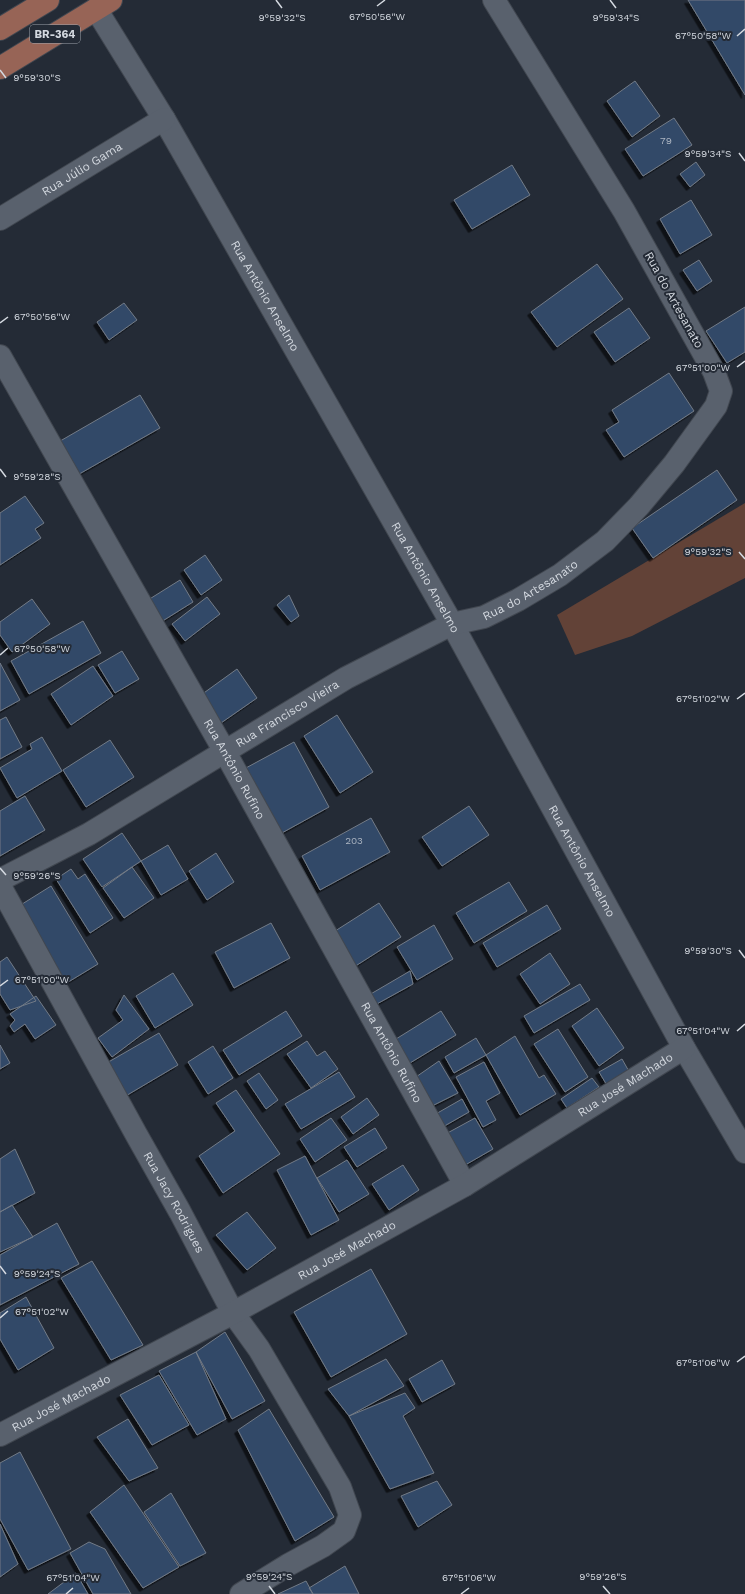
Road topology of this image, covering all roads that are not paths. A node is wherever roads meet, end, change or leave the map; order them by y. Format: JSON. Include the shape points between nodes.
{"nodes":[{"id":1,"x":48,"y":0,"type":"edge"},
{"id":2,"x":494,"y":0,"type":"edge"},
{"id":3,"x":103,"y":5,"type":"edge"},
{"id":4,"x":0,"y":29,"type":"edge"},
{"id":5,"x":0,"y":68,"type":"edge"},
{"id":6,"x":164,"y":119,"type":"junction"},
{"id":7,"x":0,"y":219,"type":"edge"},
{"id":8,"x":0,"y":356,"type":"edge"},
{"id":9,"x":452,"y":624,"type":"junction"},
{"id":10,"x":225,"y":752,"type":"junction"},
{"id":11,"x":0,"y":880,"type":"edge"},
{"id":12,"x":0,"y":886,"type":"edge"},
{"id":13,"x":684,"y":1048,"type":"junction"},
{"id":14,"x":745,"y":1152,"type":"edge"},
{"id":15,"x":465,"y":1185,"type":"junction"},
{"id":16,"x":233,"y":1313,"type":"junction"},
{"id":17,"x":0,"y":1433,"type":"edge"},
{"id":18,"x":241,"y":1594,"type":"edge"}],
"edges":[{"from":1,"to":4,"type":"main road","number":"BR-364"},
{"from":2,"to":9,"type":"street","name":"Rua do Artesanato","via":[[624,211],[714,372],[721,391],[716,406],[674,464],[640,506],[605,541],[560,575],[518,600],[484,617]]},
{"from":3,"to":5,"type":"main road","number":"BR-364"},
{"from":3,"to":6,"type":"street","name":"Rua Antônio Anselmo"},
{"from":6,"to":7,"type":"street","name":"Rua Júlio Gama"},
{"from":6,"to":9,"type":"street","name":"Rua Antônio Anselmo"},
{"from":8,"to":10,"type":"street","name":"Rua Antônio Rufino"},
{"from":9,"to":10,"type":"street","name":"Rua Francisco Vieira","via":[[346,678]]},
{"from":9,"to":13,"type":"street","name":"Rua Antônio Anselmo"},
{"from":10,"to":11,"type":"street","name":"Rua Francisco Vieira","via":[[89,834]]},
{"from":10,"to":15,"type":"street","name":"Rua Antônio Rufino"},
{"from":12,"to":16,"type":"street","name":"Rua Jacy Rodrigues"},
{"from":13,"to":14,"type":"street","name":"Rua Antônio Anselmo"},
{"from":13,"to":15,"type":"street","name":"Rua José Machado"},
{"from":15,"to":16,"type":"street","name":"Rua José Machado"},
{"from":16,"to":17,"type":"street","name":"Rua José Machado"},
{"from":16,"to":18,"type":"street","name":"Rua Jacy Rodrigues","via":[[259,1349],[340,1487],[350,1515],[344,1531]]}]}
